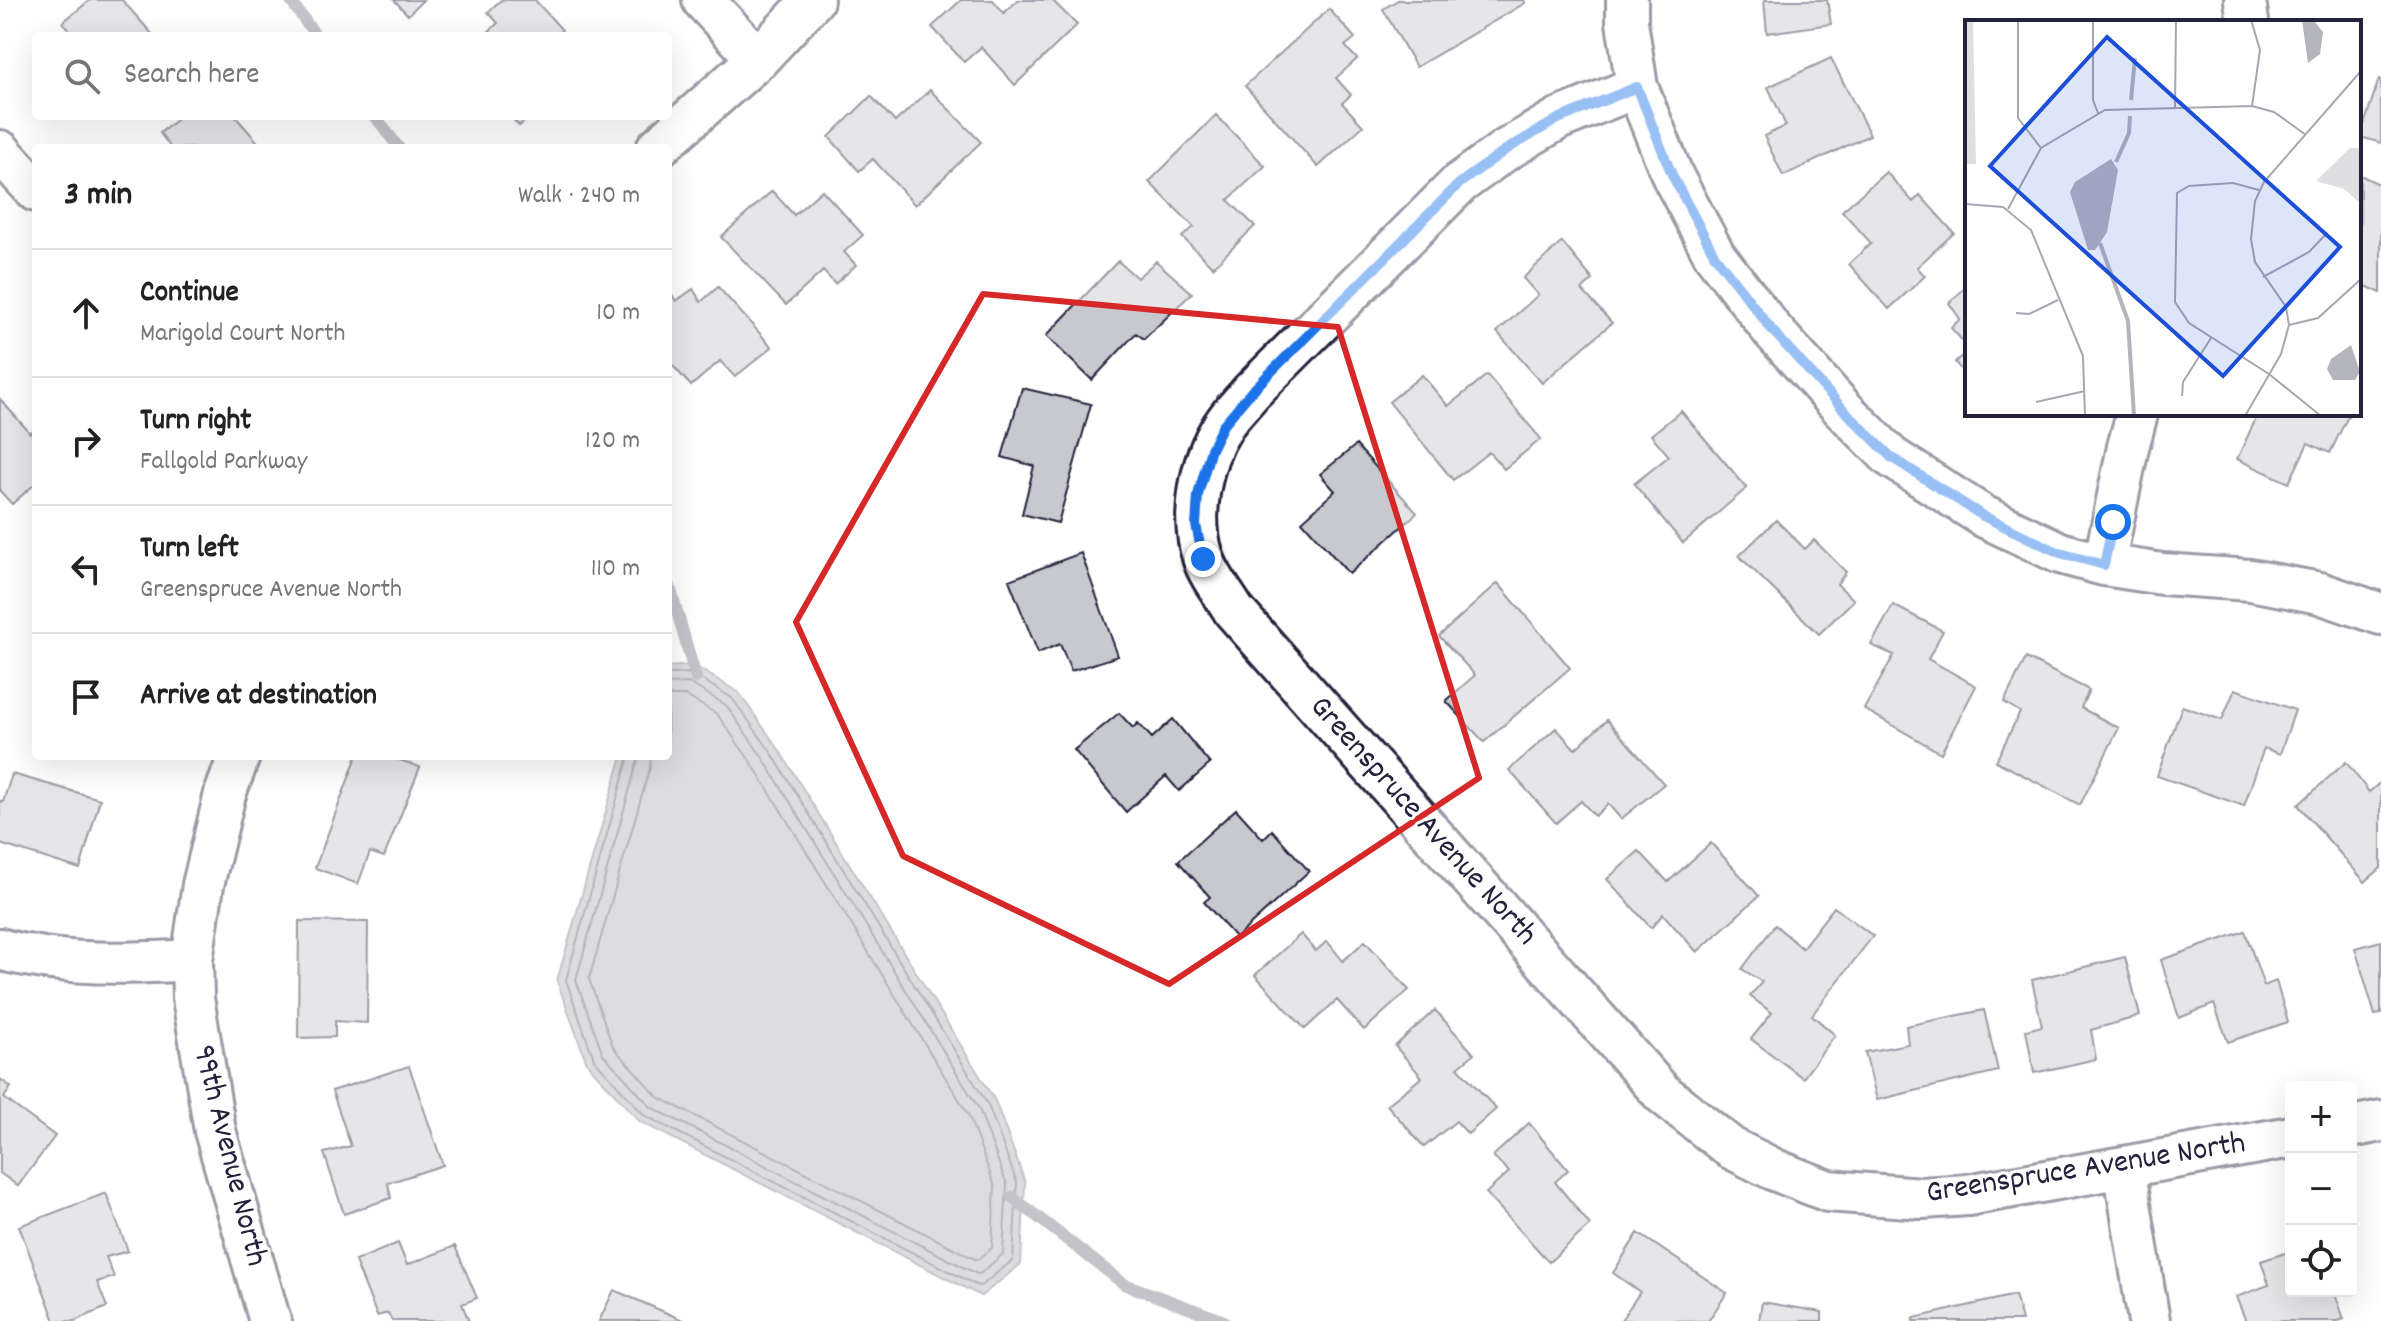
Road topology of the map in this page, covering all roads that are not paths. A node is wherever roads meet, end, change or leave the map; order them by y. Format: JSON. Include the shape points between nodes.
{"nodes":[{"id":1,"x":703,"y":0,"type":"edge"},
{"id":2,"x":813,"y":0,"type":"edge"},
{"id":3,"x":1627,"y":0,"type":"edge"},
{"id":4,"x":2245,"y":0,"type":"edge"},
{"id":5,"x":2248,"y":20,"type":"edge"},
{"id":6,"x":758,"y":59,"type":"junction"},
{"id":7,"x":1637,"y":87,"type":"junction"},
{"id":8,"x":662,"y":144,"type":"edge"},
{"id":9,"x":0,"y":151,"type":"edge"},
{"id":10,"x":32,"y":187,"type":"edge"},
{"id":11,"x":2136,"y":416,"type":"edge"},
{"id":12,"x":2104,"y":565,"type":"junction"},
{"id":13,"x":2381,"y":614,"type":"edge"},
{"id":14,"x":238,"y":760,"type":"edge"},
{"id":15,"x":0,"y":949,"type":"edge"},
{"id":16,"x":192,"y":960,"type":"junction"},
{"id":17,"x":2381,"y":1121,"type":"edge"},
{"id":18,"x":2357,"y":1126,"type":"edge"},
{"id":19,"x":2285,"y":1138,"type":"edge"},
{"id":20,"x":2124,"y":1167,"type":"junction"},
{"id":21,"x":270,"y":1321,"type":"edge"},
{"id":22,"x":2149,"y":1321,"type":"edge"}],
"edges":[{"from":1,"to":6,"type":"street"},
{"from":2,"to":6,"type":"street"},
{"from":3,"to":7,"type":"street"},
{"from":4,"to":5,"type":"street"},
{"from":6,"to":8,"type":"street"},
{"from":7,"to":12,"type":"street","via":[[1673,177],[1715,256],[1844,410],[1891,457],[1983,516],[2060,553]]},
{"from":7,"to":20,"type":"street","name":"Greenspruce Avenue North","via":[[1558,119],[1460,183],[1251,392],[1211,449],[1198,495],[1196,525],[1203,559],[1234,611],[1662,1093],[1731,1148],[1828,1191],[1922,1198],[1968,1195]]},
{"from":9,"to":10,"type":"street"},
{"from":11,"to":12,"type":"street"},
{"from":12,"to":13,"type":"street","via":[[2250,580],[2320,593]]},
{"from":14,"to":16,"type":"street","name":"99th Avenue North","via":[[203,885]]},
{"from":15,"to":16,"type":"street","via":[[67,961]]},
{"from":16,"to":21,"type":"street","name":"99th Avenue North","via":[[194,1010],[215,1131]]},
{"from":17,"to":18,"type":"street"},
{"from":19,"to":20,"type":"street","name":"Greenspruce Avenue North"},
{"from":20,"to":22,"type":"street"}]}
